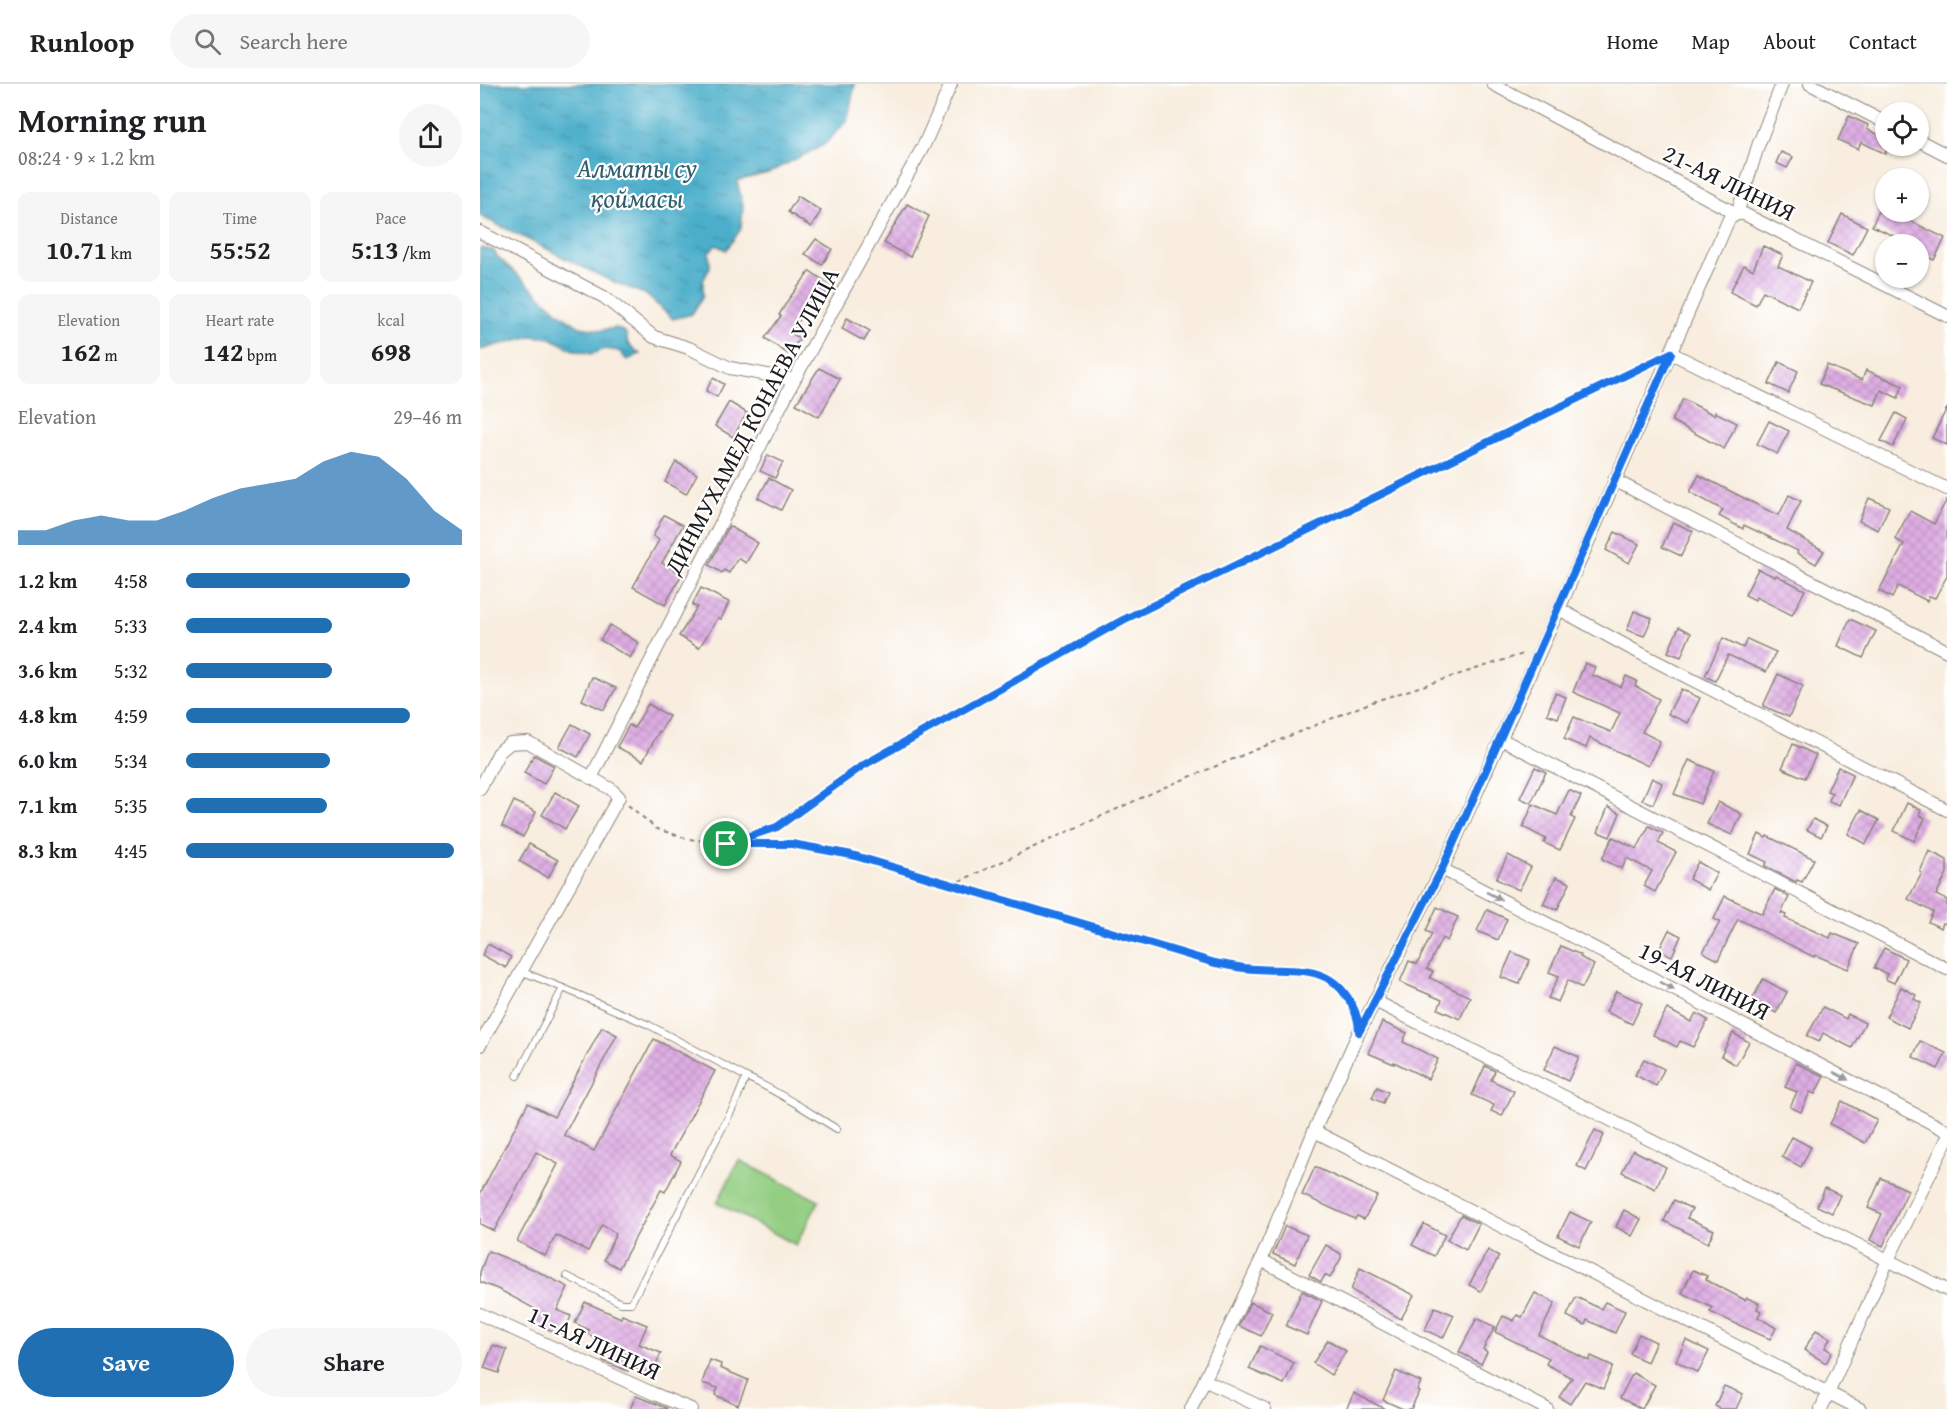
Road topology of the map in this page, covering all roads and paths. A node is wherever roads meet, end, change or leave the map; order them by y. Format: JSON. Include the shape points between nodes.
{"nodes":[{"id":1,"x":951,"y":84,"type":"edge"},
{"id":2,"x":1493,"y":84,"type":"edge"},
{"id":3,"x":1782,"y":84,"type":"edge"},
{"id":4,"x":1810,"y":84,"type":"edge"},
{"id":5,"x":1875,"y":117,"type":"edge"},
{"id":6,"x":1929,"y":146,"type":"edge"},
{"id":7,"x":1947,"y":155,"type":"edge"},
{"id":8,"x":1737,"y":214,"type":"junction"},
{"id":9,"x":480,"y":232,"type":"edge"},
{"id":10,"x":1947,"y":316,"type":"edge"},
{"id":11,"x":1671,"y":353,"type":"junction"},
{"id":12,"x":794,"y":380,"type":"junction"},
{"id":13,"x":1614,"y":480,"type":"junction"},
{"id":14,"x":1947,"y":489,"type":"edge"},
{"id":15,"x":1559,"y":609,"type":"junction"},
{"id":16,"x":1542,"y":648,"type":"junction"},
{"id":17,"x":1947,"y":651,"type":"edge"},
{"id":18,"x":1501,"y":739,"type":"junction"},
{"id":19,"x":591,"y":778,"type":"junction"},
{"id":20,"x":480,"y":789,"type":"edge"},
{"id":21,"x":619,"y":797,"type":"junction"},
{"id":22,"x":1947,"y":810,"type":"edge"},
{"id":23,"x":726,"y":844,"type":"junction"},
{"id":24,"x":1442,"y":869,"type":"junction"},
{"id":25,"x":951,"y":885,"type":"junction"},
{"id":26,"x":1947,"y":969,"type":"edge"},
{"id":27,"x":522,"y":972,"type":"junction"},
{"id":28,"x":563,"y":988,"type":"junction"},
{"id":29,"x":1375,"y":1001,"type":"junction"},
{"id":30,"x":1359,"y":1032,"type":"junction"},
{"id":31,"x":480,"y":1045,"type":"edge"},
{"id":32,"x":517,"y":1076,"type":"dead end"},
{"id":33,"x":746,"y":1077,"type":"junction"},
{"id":34,"x":837,"y":1129,"type":"dead end"},
{"id":35,"x":1314,"y":1131,"type":"junction"},
{"id":36,"x":1947,"y":1131,"type":"edge"},
{"id":37,"x":1947,"y":1138,"type":"edge"},
{"id":38,"x":1261,"y":1260,"type":"junction"},
{"id":39,"x":1888,"y":1260,"type":"junction"},
{"id":40,"x":567,"y":1276,"type":"dead end"},
{"id":41,"x":1947,"y":1290,"type":"edge"},
{"id":42,"x":480,"y":1314,"type":"edge"},
{"id":43,"x":1206,"y":1381,"type":"junction"},
{"id":44,"x":1828,"y":1393,"type":"junction"},
{"id":45,"x":691,"y":1409,"type":"edge"},
{"id":46,"x":1191,"y":1409,"type":"edge"},
{"id":47,"x":1265,"y":1409,"type":"edge"},
{"id":48,"x":1547,"y":1409,"type":"edge"},
{"id":49,"x":1821,"y":1409,"type":"edge"},
{"id":50,"x":1860,"y":1409,"type":"edge"}],
"edges":[{"from":1,"to":12,"type":"street","name":"ДИНМУХАМЕД КОНАЕВА УЛИЦА","via":[[924,145]]},
{"from":2,"to":8,"type":"street","name":"21-АЯ ЛИНИЯ"},
{"from":3,"to":8,"type":"street"},
{"from":4,"to":5,"type":"street"},
{"from":6,"to":7,"type":"street"},
{"from":8,"to":10,"type":"street","name":"21-АЯ ЛИНИЯ","via":[[1744,214]]},
{"from":8,"to":11,"type":"street","via":[[1729,219]]},
{"from":9,"to":12,"type":"street","via":[[604,297],[654,337],[689,348],[730,368]]},
{"from":11,"to":13,"type":"street"},
{"from":11,"to":14,"type":"street"},
{"from":11,"to":23,"type":"path","via":[[1123,620],[862,766],[777,827]]},
{"from":12,"to":19,"type":"street","name":"ДИНМУХАМЕД КОНАЕВА УЛИЦА"},
{"from":13,"to":15,"type":"street"},
{"from":13,"to":17,"type":"street"},
{"from":15,"to":16,"type":"street"},
{"from":15,"to":22,"type":"street"},
{"from":16,"to":18,"type":"street"},
{"from":16,"to":25,"type":"path","via":[[1372,702],[1165,787]]},
{"from":18,"to":24,"type":"street"},
{"from":18,"to":26,"type":"street"},
{"from":19,"to":20,"type":"street","via":[[528,742],[510,743],[499,752]]},
{"from":19,"to":21,"type":"street"},
{"from":21,"to":23,"type":"path","via":[[657,829]]},
{"from":21,"to":27,"type":"street"},
{"from":23,"to":25,"type":"path","via":[[792,844],[852,855]]},
{"from":24,"to":29,"type":"street"},
{"from":24,"to":36,"type":"street","name":"19-АЯ ЛИНИЯ","one_way":true},
{"from":25,"to":30,"type":"path","via":[[1215,963],[1323,974],[1349,999],[1359,1021]]},
{"from":27,"to":28,"type":"lane"},
{"from":27,"to":31,"type":"street"},
{"from":28,"to":32,"type":"lane"},
{"from":28,"to":33,"type":"lane","via":[[649,1024]]},
{"from":29,"to":30,"type":"street"},
{"from":29,"to":39,"type":"street"},
{"from":30,"to":35,"type":"street"},
{"from":33,"to":34,"type":"lane","via":[[776,1090]]},
{"from":33,"to":40,"type":"lane","via":[[631,1303],[621,1304]]},
{"from":35,"to":38,"type":"street"},
{"from":35,"to":44,"type":"street"},
{"from":37,"to":39,"type":"street"},
{"from":38,"to":43,"type":"street"},
{"from":38,"to":48,"type":"street"},
{"from":39,"to":41,"type":"street"},
{"from":39,"to":44,"type":"street"},
{"from":42,"to":45,"type":"street","name":"11-АЯ ЛИНИЯ"},
{"from":43,"to":46,"type":"street"},
{"from":43,"to":47,"type":"street"},
{"from":44,"to":49,"type":"street"},
{"from":44,"to":50,"type":"street"}]}
